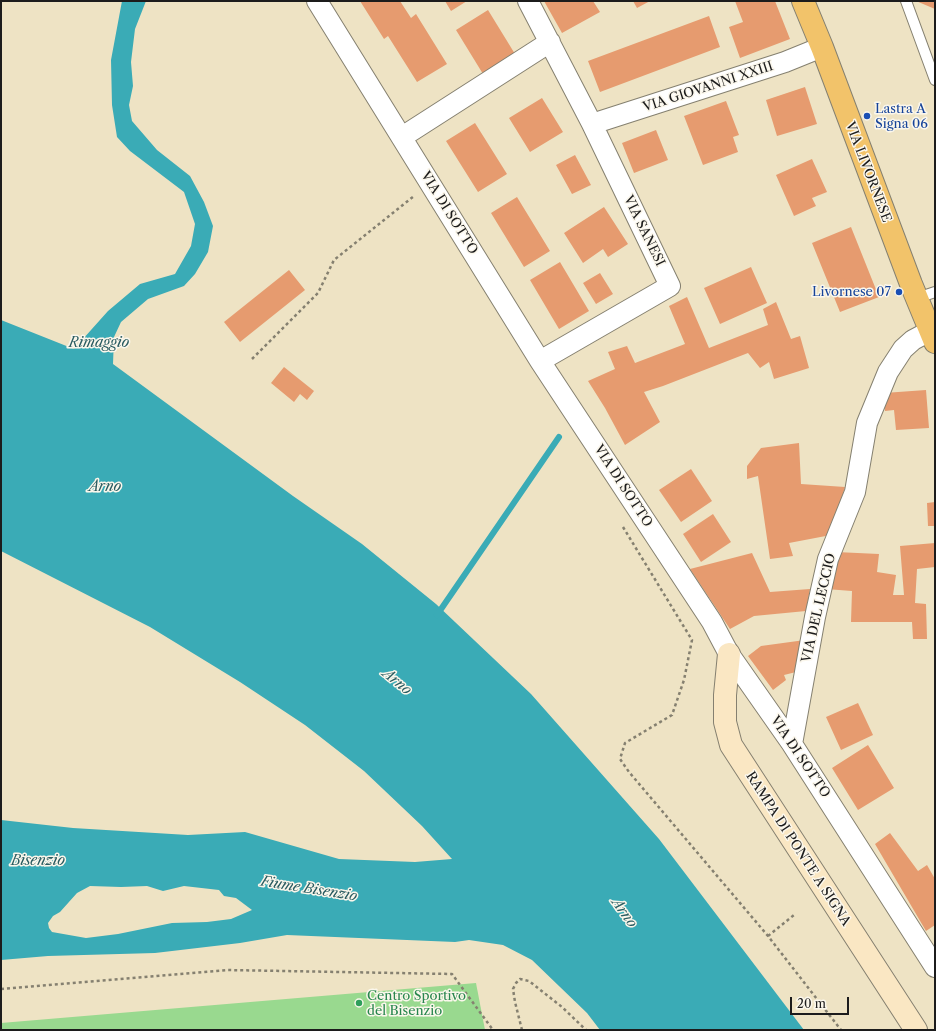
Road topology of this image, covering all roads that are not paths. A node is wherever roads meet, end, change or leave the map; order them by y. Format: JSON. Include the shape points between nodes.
{"nodes":[{"id":1,"x":317,"y":1,"type":"edge"},
{"id":2,"x":528,"y":1,"type":"edge"},
{"id":3,"x":803,"y":1,"type":"edge"},
{"id":4,"x":906,"y":1,"type":"edge"},
{"id":5,"x":550,"y":42,"type":"junction"},
{"id":6,"x":822,"y":47,"type":"junction"},
{"id":7,"x":935,"y":80,"type":"edge"},
{"id":8,"x":592,"y":124,"type":"junction"},
{"id":9,"x":402,"y":138,"type":"junction"},
{"id":10,"x":926,"y":295,"type":"edge"},
{"id":11,"x":933,"y":337,"type":"edge"},
{"id":12,"x":540,"y":361,"type":"junction"},
{"id":13,"x":729,"y":654,"type":"junction"},
{"id":14,"x":792,"y":744,"type":"junction"},
{"id":15,"x":935,"y":967,"type":"edge"},
{"id":16,"x":916,"y":1030,"type":"edge"}],
"edges":[{"from":1,"to":9,"type":"street","name":"VIA DI SOTTO"},
{"from":2,"to":5,"type":"street","name":"VIA SANESI"},
{"from":3,"to":6,"type":"main road","name":"VIA LIVORNESE"},
{"from":4,"to":7,"type":"lane"},
{"from":5,"to":8,"type":"street","name":"VIA SANESI"},
{"from":5,"to":9,"type":"street"},
{"from":6,"to":8,"type":"street","name":"VIA GIOVANNI XXIII","via":[[785,62]]},
{"from":6,"to":10,"type":"main road","name":"VIA LIVORNESE"},
{"from":8,"to":12,"type":"street","name":"VIA SANESI","via":[[670,286]]},
{"from":9,"to":12,"type":"street","name":"VIA DI SOTTO"},
{"from":10,"to":11,"type":"main road","name":"VIA LIVORNESE"},
{"from":11,"to":14,"type":"street","name":"VIA DEL LECCIO","via":[[913,340],[902,349],[888,372],[867,423],[855,492],[828,559]]},
{"from":12,"to":13,"type":"street","name":"VIA DI SOTTO","via":[[712,622]]},
{"from":13,"to":14,"type":"street","name":"VIA DI SOTTO"},
{"from":13,"to":16,"type":"main road","name":"RAMPA DI PONTE A SIGNA","via":[[724,695],[725,722],[731,745]]},
{"from":14,"to":15,"type":"street","name":"VIA DI SOTTO"}]}
